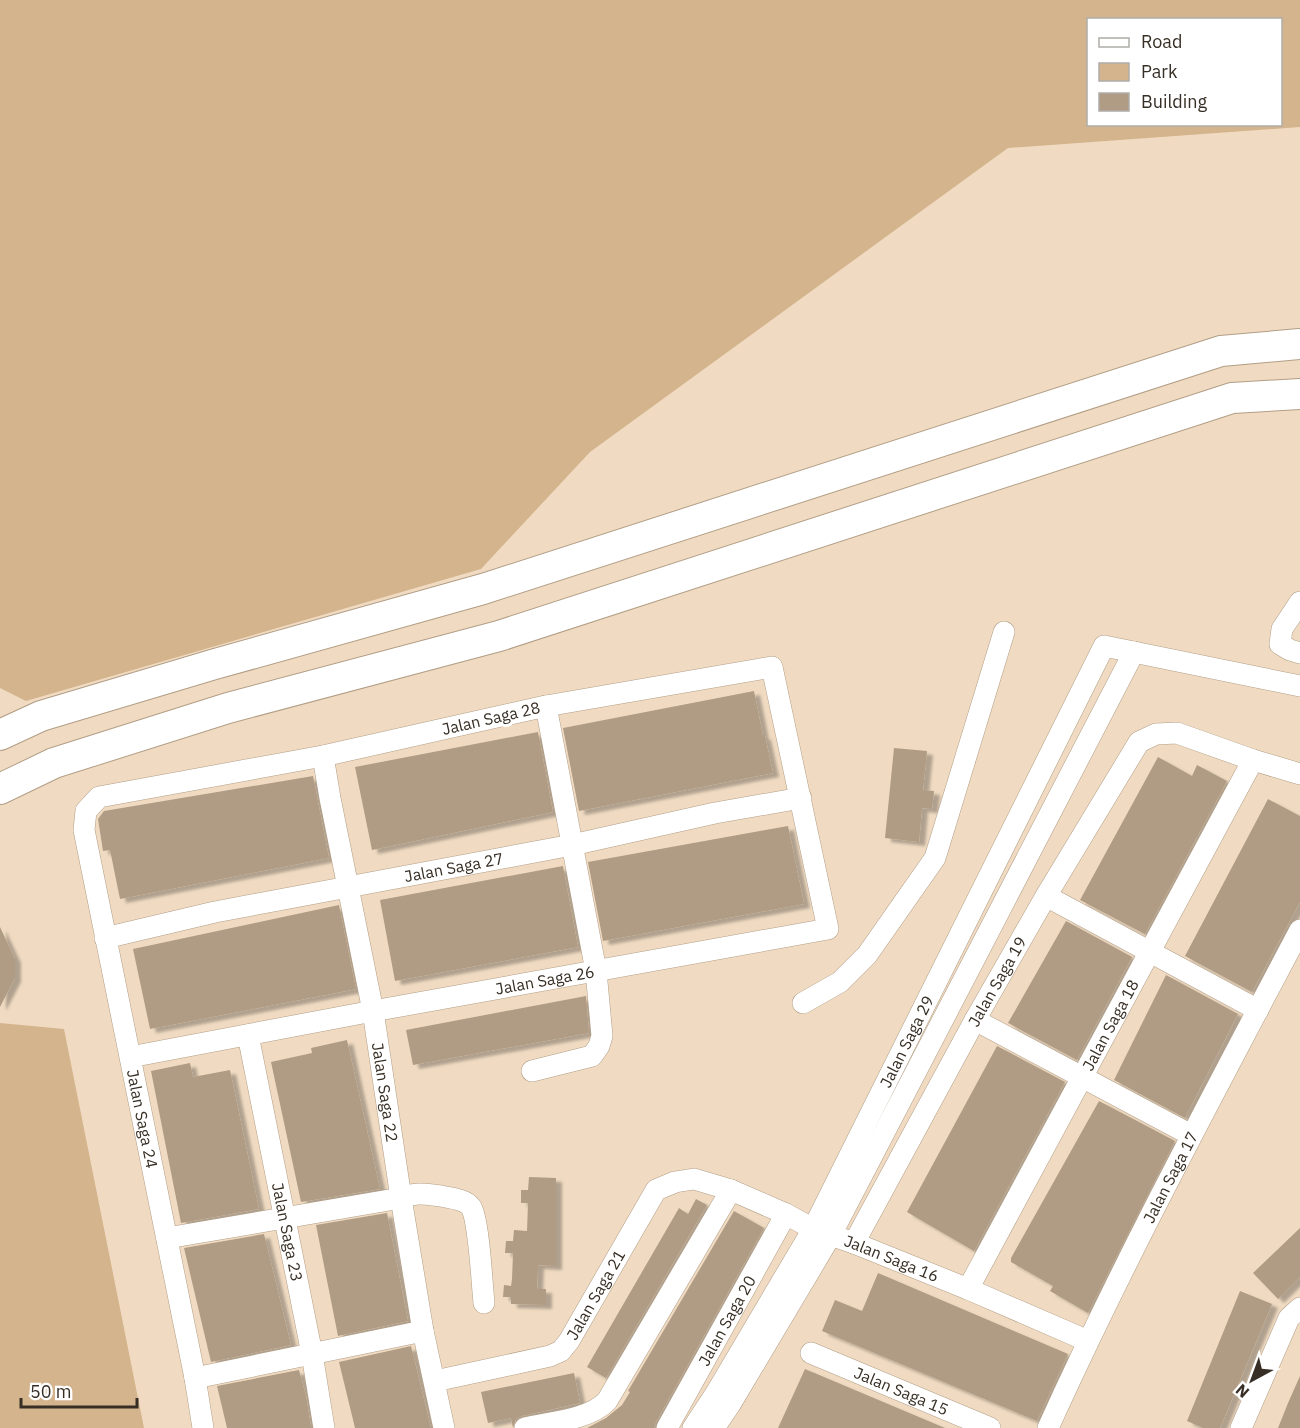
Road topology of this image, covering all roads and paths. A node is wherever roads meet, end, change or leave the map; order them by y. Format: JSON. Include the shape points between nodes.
{"nodes":[{"id":1,"x":1300,"y":344,"type":"edge"},
{"id":2,"x":1300,"y":393,"type":"edge"},
{"id":3,"x":1300,"y":602,"type":"edge"},
{"id":4,"x":1004,"y":632,"type":"dead end"},
{"id":5,"x":1300,"y":652,"type":"edge"},
{"id":6,"x":1131,"y":658,"type":"junction"},
{"id":7,"x":1300,"y":686,"type":"edge"},
{"id":8,"x":1300,"y":700,"type":"edge"},
{"id":9,"x":546,"y":706,"type":"junction"},
{"id":10,"x":0,"y":735,"type":"edge"},
{"id":11,"x":323,"y":756,"type":"junction"},
{"id":12,"x":1253,"y":760,"type":"junction"},
{"id":13,"x":1300,"y":774,"type":"edge"},
{"id":14,"x":0,"y":789,"type":"edge"},
{"id":15,"x":801,"y":798,"type":"junction"},
{"id":16,"x":86,"y":811,"type":"joint"},
{"id":17,"x":572,"y":845,"type":"junction"},
{"id":18,"x":349,"y":887,"type":"junction"},
{"id":19,"x":1046,"y":896,"type":"junction"},
{"id":20,"x":1300,"y":930,"type":"edge"},
{"id":21,"x":105,"y":938,"type":"junction"},
{"id":22,"x":1150,"y":952,"type":"junction"},
{"id":23,"x":596,"y":971,"type":"junction"},
{"id":24,"x":803,"y":1003,"type":"dead end"},
{"id":25,"x":1258,"y":1010,"type":"junction"},
{"id":26,"x":373,"y":1011,"type":"junction"},
{"id":27,"x":975,"y":1020,"type":"junction"},
{"id":28,"x":248,"y":1035,"type":"junction"},
{"id":29,"x":130,"y":1057,"type":"junction"},
{"id":30,"x":532,"y":1071,"type":"dead end"},
{"id":31,"x":1083,"y":1076,"type":"junction"},
{"id":32,"x":1191,"y":1135,"type":"junction"},
{"id":33,"x":694,"y":1179,"type":"joint"},
{"id":34,"x":731,"y":1190,"type":"junction"},
{"id":35,"x":401,"y":1198,"type":"junction"},
{"id":36,"x":786,"y":1214,"type":"junction"},
{"id":37,"x":285,"y":1218,"type":"junction"},
{"id":38,"x":822,"y":1232,"type":"junction"},
{"id":39,"x":167,"y":1238,"type":"junction"},
{"id":40,"x":854,"y":1242,"type":"junction"},
{"id":41,"x":968,"y":1288,"type":"junction"},
{"id":42,"x":484,"y":1303,"type":"dead end"},
{"id":43,"x":1300,"y":1308,"type":"edge"},
{"id":44,"x":423,"y":1331,"type":"junction"},
{"id":45,"x":1088,"y":1341,"type":"junction"},
{"id":46,"x":811,"y":1353,"type":"dead end"},
{"id":47,"x":312,"y":1354,"type":"junction"},
{"id":48,"x":195,"y":1378,"type":"junction"},
{"id":49,"x":435,"y":1381,"type":"junction"},
{"id":50,"x":203,"y":1428,"type":"edge"},
{"id":51,"x":324,"y":1428,"type":"edge"},
{"id":52,"x":444,"y":1428,"type":"edge"},
{"id":53,"x":525,"y":1428,"type":"edge"},
{"id":54,"x":667,"y":1428,"type":"edge"},
{"id":55,"x":693,"y":1428,"type":"edge"},
{"id":56,"x":714,"y":1428,"type":"edge"},
{"id":57,"x":990,"y":1428,"type":"edge"},
{"id":58,"x":1048,"y":1428,"type":"edge"},
{"id":59,"x":1241,"y":1428,"type":"edge"}],
"edges":[{"from":1,"to":10,"type":"highway","via":[[1221,351],[483,589],[41,716]]},
{"from":2,"to":14,"type":"highway","via":[[1232,398],[499,636],[228,708],[54,763]]},
{"from":3,"to":5,"type":"street","via":[[1282,629],[1280,644]]},
{"from":4,"to":24,"type":"street","via":[[935,858],[867,955],[840,982]]},
{"from":6,"to":7,"type":"street"},
{"from":6,"to":8,"type":"street"},
{"from":6,"to":38,"type":"street","name":"Jalan Saga 29"},
{"from":6,"to":38,"type":"street","name":"Jalan Saga 29","via":[[1101,652]]},
{"from":9,"to":11,"type":"street","name":"Jalan Saga 28"},
{"from":9,"to":15,"type":"street","name":"Jalan Saga 28","via":[[772,667]]},
{"from":9,"to":17,"type":"street"},
{"from":11,"to":16,"type":"street","name":"Jalan Saga 28","via":[[99,797]]},
{"from":11,"to":18,"type":"street","name":"Jalan Saga 22"},
{"from":12,"to":13,"type":"street"},
{"from":12,"to":19,"type":"street","name":"Jalan Saga 19","via":[[1177,733],[1156,734],[1139,742]]},
{"from":12,"to":22,"type":"street","name":"Jalan Saga 18"},
{"from":15,"to":17,"type":"street","name":"Jalan Saga 27"},
{"from":15,"to":23,"type":"street","name":"Jalan Saga 26","via":[[828,929]]},
{"from":16,"to":21,"type":"street","name":"Jalan Saga 24","via":[[84,830]]},
{"from":17,"to":18,"type":"street","name":"Jalan Saga 27"},
{"from":17,"to":23,"type":"street"},
{"from":18,"to":21,"type":"street","name":"Jalan Saga 27"},
{"from":18,"to":26,"type":"street","name":"Jalan Saga 22"},
{"from":19,"to":22,"type":"street"},
{"from":19,"to":27,"type":"street","name":"Jalan Saga 19"},
{"from":20,"to":25,"type":"street","name":"Jalan Saga 17"},
{"from":21,"to":29,"type":"street","name":"Jalan Saga 24"},
{"from":22,"to":25,"type":"street"},
{"from":22,"to":31,"type":"street","name":"Jalan Saga 18"},
{"from":23,"to":26,"type":"street","name":"Jalan Saga 26"},
{"from":23,"to":30,"type":"street","via":[[602,1036],[599,1046],[592,1056]]},
{"from":25,"to":32,"type":"street","name":"Jalan Saga 17"},
{"from":26,"to":28,"type":"street","name":"Jalan Saga 26"},
{"from":26,"to":35,"type":"street","name":"Jalan Saga 22"},
{"from":27,"to":31,"type":"street"},
{"from":27,"to":40,"type":"street","name":"Jalan Saga 19"},
{"from":28,"to":29,"type":"street","name":"Jalan Saga 26"},
{"from":28,"to":37,"type":"street","name":"Jalan Saga 23"},
{"from":29,"to":39,"type":"street","name":"Jalan Saga 24"},
{"from":31,"to":32,"type":"street"},
{"from":31,"to":41,"type":"street","name":"Jalan Saga 18"},
{"from":32,"to":45,"type":"street","name":"Jalan Saga 17"},
{"from":33,"to":34,"type":"street","name":"Jalan Saga 16"},
{"from":33,"to":49,"type":"street","name":"Jalan Saga 21","via":[[656,1190],[561,1351]]},
{"from":34,"to":36,"type":"street","name":"Jalan Saga 16"},
{"from":34,"to":53,"type":"street","via":[[607,1401],[579,1416]]},
{"from":35,"to":37,"type":"street"},
{"from":35,"to":42,"type":"street","via":[[417,1192],[464,1202],[472,1208]]},
{"from":35,"to":44,"type":"street","name":"Jalan Saga 22"},
{"from":36,"to":38,"type":"street","name":"Jalan Saga 16"},
{"from":36,"to":54,"type":"street","name":"Jalan Saga 20"},
{"from":37,"to":39,"type":"street"},
{"from":37,"to":47,"type":"street","name":"Jalan Saga 23"},
{"from":38,"to":40,"type":"street","name":"Jalan Saga 16"},
{"from":38,"to":55,"type":"street","name":"Jalan Saga 29"},
{"from":38,"to":56,"type":"street","name":"Jalan Saga 29"},
{"from":39,"to":48,"type":"street","name":"Jalan Saga 24"},
{"from":40,"to":41,"type":"street","name":"Jalan Saga 16"},
{"from":41,"to":45,"type":"street","name":"Jalan Saga 16"},
{"from":43,"to":59,"type":"street","via":[[1288,1318]]},
{"from":44,"to":47,"type":"street"},
{"from":44,"to":49,"type":"street","name":"Jalan Saga 22"},
{"from":45,"to":58,"type":"street","name":"Jalan Saga 17"},
{"from":46,"to":57,"type":"street","name":"Jalan Saga 15"},
{"from":47,"to":48,"type":"street"},
{"from":47,"to":51,"type":"street","name":"Jalan Saga 23"},
{"from":48,"to":50,"type":"street","name":"Jalan Saga 24"},
{"from":49,"to":52,"type":"street","name":"Jalan Saga 22"}]}
